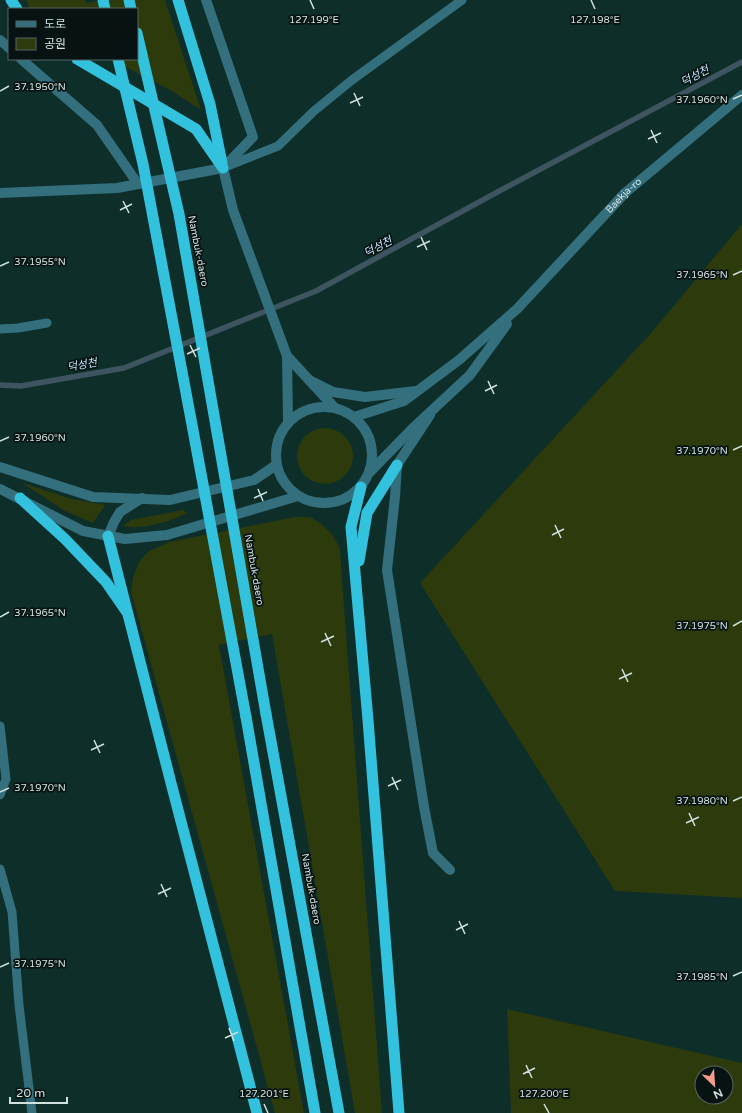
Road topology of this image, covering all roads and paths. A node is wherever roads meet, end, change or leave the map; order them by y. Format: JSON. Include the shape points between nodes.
{"nodes":[{"id":1,"x":178,"y":0,"type":"edge"},
{"id":2,"x":206,"y":0,"type":"edge"},
{"id":3,"x":462,"y":0,"type":"edge"},
{"id":4,"x":138,"y":37,"type":"edge"},
{"id":5,"x":0,"y":40,"type":"edge"},
{"id":6,"x":8,"y":47,"type":"edge"},
{"id":7,"x":22,"y":60,"type":"edge"},
{"id":8,"x":79,"y":60,"type":"edge"},
{"id":9,"x":118,"y":60,"type":"edge"},
{"id":10,"x":742,"y":95,"type":"edge"},
{"id":11,"x":223,"y":168,"type":"junction"},
{"id":12,"x":138,"y":184,"type":"junction"},
{"id":13,"x":0,"y":192,"type":"edge"},
{"id":14,"x":517,"y":309,"type":"junction"},
{"id":15,"x":47,"y":323,"type":"dead end"},
{"id":16,"x":0,"y":329,"type":"edge"},
{"id":17,"x":287,"y":356,"type":"junction"},
{"id":18,"x":309,"y":380,"type":"junction"},
{"id":19,"x":418,"y":390,"type":"junction"},
{"id":20,"x":334,"y":407,"type":"junction"},
{"id":21,"x":433,"y":409,"type":"junction"},
{"id":22,"x":354,"y":418,"type":"junction"},
{"id":23,"x":288,"y":422,"type":"junction"},
{"id":24,"x":276,"y":465,"type":"junction"},
{"id":25,"x":397,"y":465,"type":"junction"},
{"id":26,"x":0,"y":466,"type":"edge"},
{"id":27,"x":370,"y":472,"type":"junction"},
{"id":28,"x":361,"y":487,"type":"junction"},
{"id":29,"x":0,"y":489,"type":"edge"},
{"id":30,"x":298,"y":496,"type":"junction"},
{"id":31,"x":20,"y":498,"type":"junction"},
{"id":32,"x":142,"y":498,"type":"junction"},
{"id":33,"x":108,"y":536,"type":"junction"},
{"id":34,"x":356,"y":573,"type":"junction"},
{"id":35,"x":130,"y":618,"type":"junction"},
{"id":36,"x":0,"y":726,"type":"edge"},
{"id":37,"x":0,"y":795,"type":"edge"},
{"id":38,"x":0,"y":869,"type":"edge"},
{"id":39,"x":450,"y":870,"type":"dead end"},
{"id":40,"x":32,"y":1113,"type":"edge"},
{"id":41,"x":257,"y":1113,"type":"edge"},
{"id":42,"x":315,"y":1113,"type":"edge"},
{"id":43,"x":339,"y":1113,"type":"edge"},
{"id":44,"x":399,"y":1113,"type":"edge"}],
"edges":[{"from":1,"to":11,"type":"highway","via":[[210,104]]},
{"from":2,"to":11,"type":"street","via":[[252,137]]},
{"from":3,"to":11,"type":"lane","via":[[352,80],[314,111],[278,146]]},
{"from":4,"to":43,"type":"highway","name":"Nambuk-daero","bridge":true,"via":[[180,221]]},
{"from":5,"to":6,"type":"street"},
{"from":7,"to":12,"type":"street","via":[[97,125]]},
{"from":8,"to":11,"type":"highway","via":[[196,129]]},
{"from":9,"to":42,"type":"highway","bridge":true,"via":[[143,164],[196,445]]},
{"from":10,"to":14,"type":"street","name":"Baekja-ro","via":[[624,193]]},
{"from":11,"to":12,"type":"street"},
{"from":11,"to":17,"type":"street","via":[[233,210]]},
{"from":12,"to":13,"type":"street","via":[[117,188]]},
{"from":14,"to":19,"type":"street","via":[[459,360]]},
{"from":14,"to":21,"type":"street","via":[[470,375]]},
{"from":15,"to":16,"type":"lane"},
{"from":17,"to":18,"type":"street"},
{"from":17,"to":23,"type":"street"},
{"from":18,"to":19,"type":"street","via":[[333,392],[365,397]]},
{"from":18,"to":20,"type":"street"},
{"from":19,"to":22,"type":"street","via":[[404,401]]},
{"from":20,"to":22,"type":"street"},
{"from":20,"to":23,"type":"street","via":[[317,407],[301,412]]},
{"from":21,"to":25,"type":"street"},
{"from":21,"to":27,"type":"street"},
{"from":22,"to":27,"type":"street","via":[[362,424],[370,439],[373,456]]},
{"from":23,"to":24,"type":"street","via":[[280,434],[275,449]]},
{"from":24,"to":30,"type":"street","via":[[281,479]]},
{"from":24,"to":32,"type":"street","via":[[254,480],[170,500]]},
{"from":25,"to":34,"type":"highway","via":[[367,513]]},
{"from":25,"to":39,"type":"street","via":[[387,570],[425,815],[434,853]]},
{"from":26,"to":32,"type":"street","via":[[93,497]]},
{"from":27,"to":28,"type":"street"},
{"from":28,"to":30,"type":"street","via":[[349,497],[335,503],[319,504]]},
{"from":28,"to":34,"type":"highway","via":[[351,527]]},
{"from":29,"to":31,"type":"street"},
{"from":30,"to":33,"type":"street","via":[[167,535],[125,539]]},
{"from":31,"to":33,"type":"street","via":[[83,531]]},
{"from":31,"to":35,"type":"highway","via":[[65,539],[106,582]]},
{"from":32,"to":33,"type":"street","via":[[120,512]]},
{"from":33,"to":35,"type":"highway"},
{"from":34,"to":44,"type":"highway"},
{"from":35,"to":41,"type":"highway"},
{"from":36,"to":37,"type":"lane","via":[[6,779]]},
{"from":38,"to":40,"type":"lane","via":[[12,912],[19,1005]]}]}
